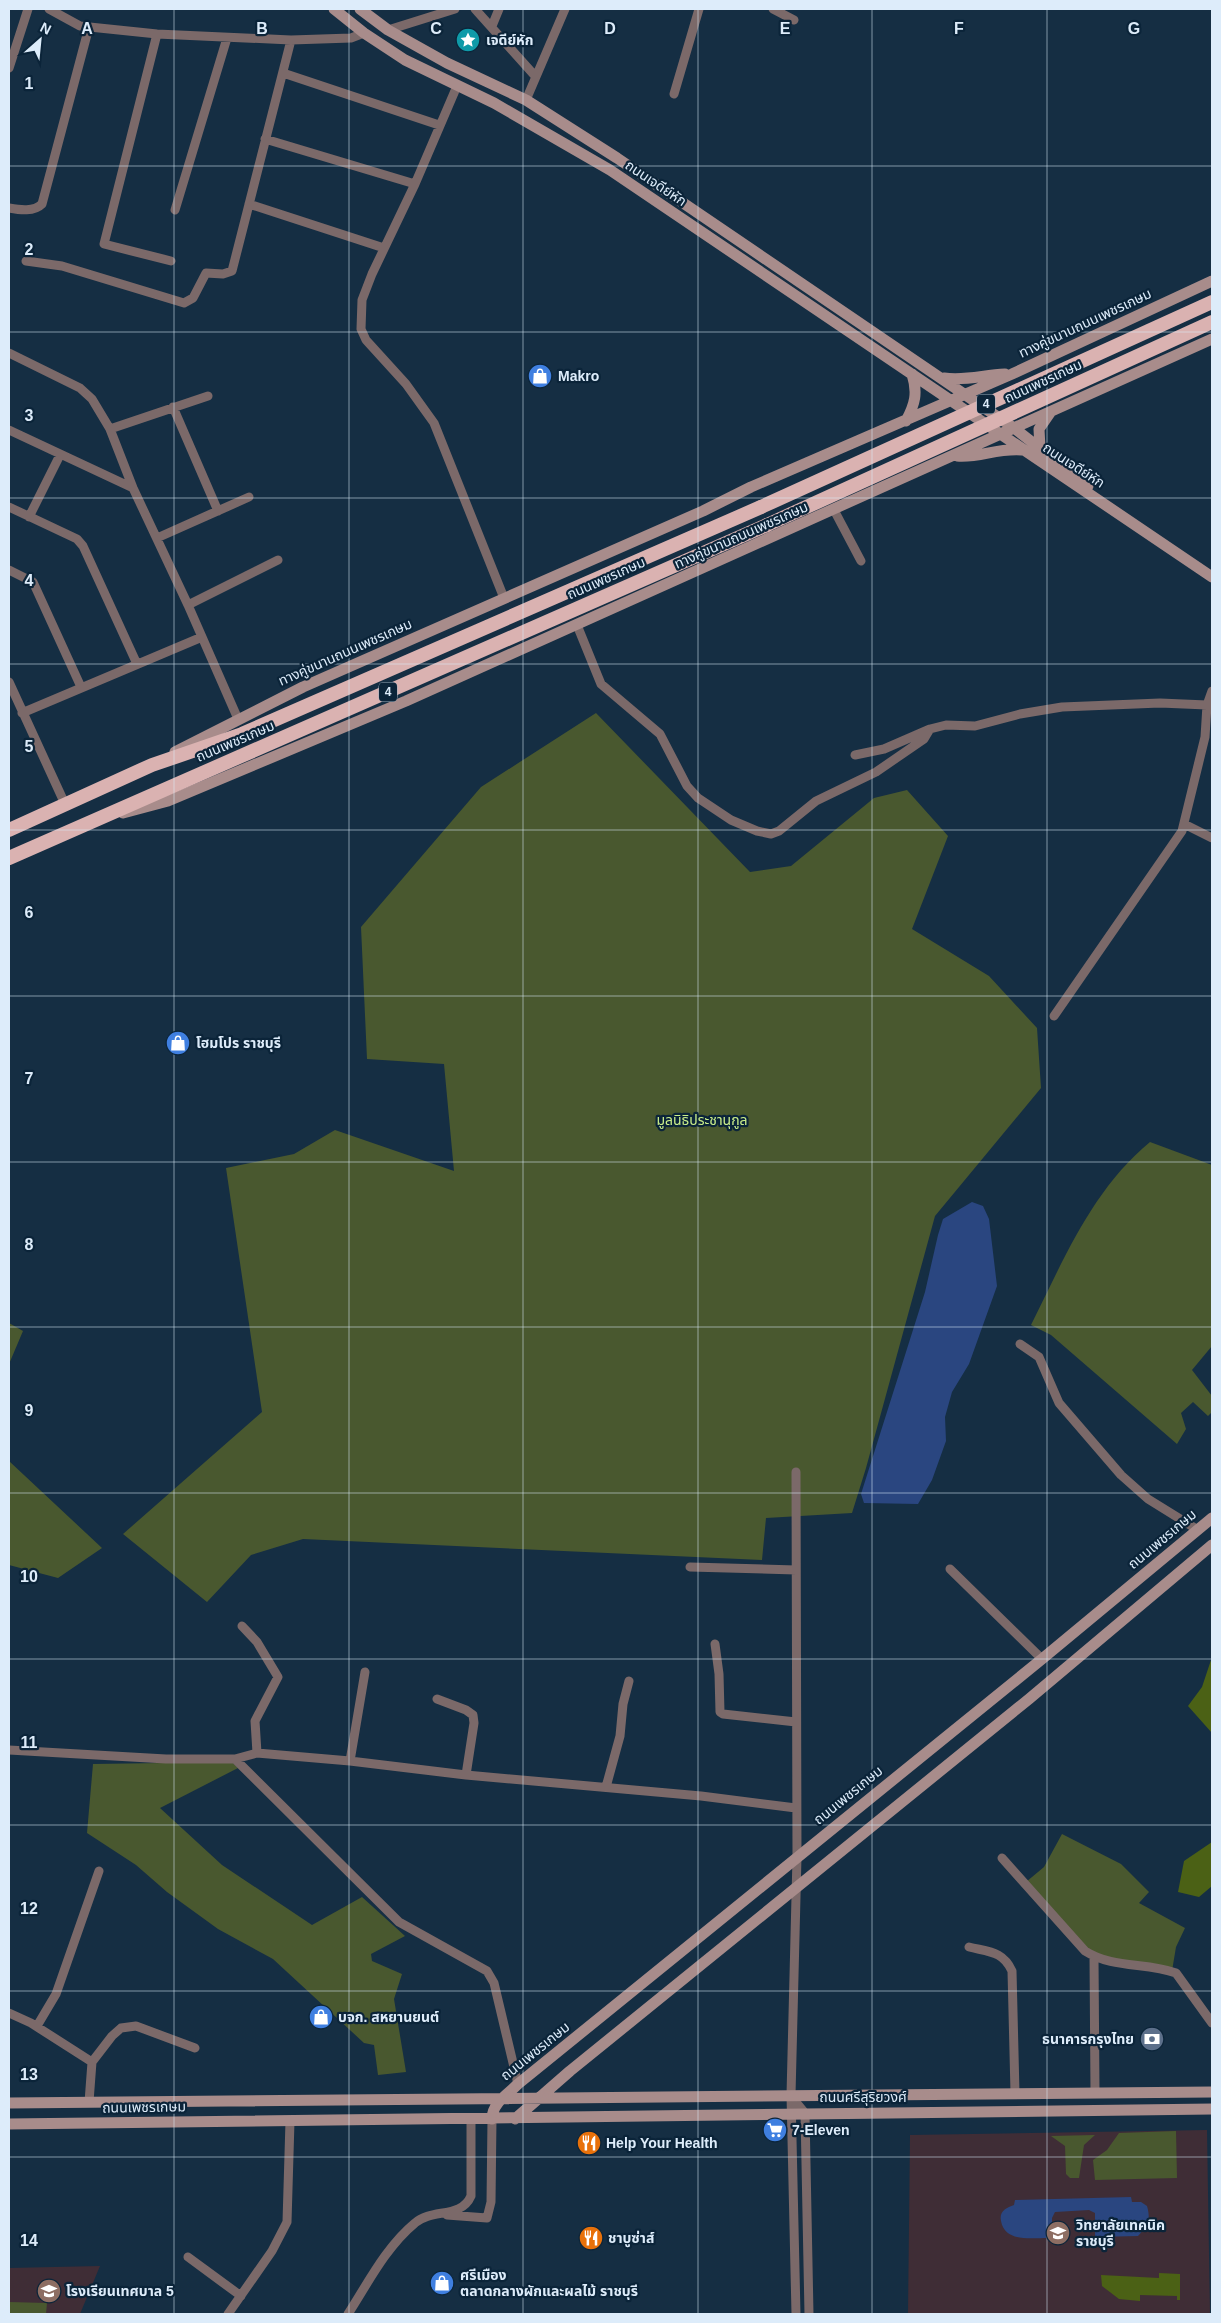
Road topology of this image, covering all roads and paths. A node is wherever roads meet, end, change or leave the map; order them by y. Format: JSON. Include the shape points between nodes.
{"nodes":[{"id":1,"x":28,"y":9,"type":"edge"},
{"id":2,"x":49,"y":9,"type":"edge"},
{"id":3,"x":334,"y":9,"type":"edge"},
{"id":4,"x":360,"y":9,"type":"edge"},
{"id":5,"x":455,"y":9,"type":"edge"},
{"id":6,"x":475,"y":9,"type":"edge"},
{"id":7,"x":499,"y":9,"type":"edge"},
{"id":8,"x":565,"y":9,"type":"edge"},
{"id":9,"x":699,"y":9,"type":"edge"},
{"id":10,"x":773,"y":9,"type":"edge"},
{"id":11,"x":794,"y":20,"type":"dead end"},
{"id":12,"x":492,"y":26,"type":"junction"},
{"id":13,"x":89,"y":27,"type":"junction"},
{"id":14,"x":388,"y":30,"type":"junction"},
{"id":15,"x":364,"y":33,"type":"junction"},
{"id":16,"x":157,"y":34,"type":"junction"},
{"id":17,"x":227,"y":38,"type":"junction"},
{"id":18,"x":291,"y":40,"type":"junction"},
{"id":19,"x":9,"y":68,"type":"edge"},
{"id":20,"x":283,"y":73,"type":"junction"},
{"id":21,"x":536,"y":77,"type":"junction"},
{"id":22,"x":457,"y":86,"type":"junction"},
{"id":23,"x":674,"y":94,"type":"dead end"},
{"id":24,"x":526,"y":100,"type":"junction"},
{"id":25,"x":439,"y":125,"type":"junction"},
{"id":26,"x":265,"y":139,"type":"junction"},
{"id":27,"x":415,"y":184,"type":"junction"},
{"id":28,"x":249,"y":204,"type":"junction"},
{"id":29,"x":9,"y":208,"type":"edge"},
{"id":30,"x":175,"y":210,"type":"dead end"},
{"id":31,"x":384,"y":248,"type":"junction"},
{"id":32,"x":26,"y":261,"type":"dead end"},
{"id":33,"x":170,"y":261,"type":"dead end"},
{"id":34,"x":1212,"y":281,"type":"edge"},
{"id":35,"x":1212,"y":302,"type":"edge"},
{"id":36,"x":1212,"y":322,"type":"edge"},
{"id":37,"x":1212,"y":339,"type":"edge"},
{"id":38,"x":9,"y":353,"type":"edge"},
{"id":39,"x":912,"y":374,"type":"junction"},
{"id":40,"x":1012,"y":374,"type":"junction"},
{"id":41,"x":940,"y":378,"type":"junction"},
{"id":42,"x":965,"y":395,"type":"junction"},
{"id":43,"x":208,"y":396,"type":"dead end"},
{"id":44,"x":952,"y":401,"type":"junction"},
{"id":45,"x":173,"y":407,"type":"junction"},
{"id":46,"x":1051,"y":412,"type":"junction"},
{"id":47,"x":906,"y":421,"type":"junction"},
{"id":48,"x":1014,"y":428,"type":"junction"},
{"id":49,"x":110,"y":429,"type":"junction"},
{"id":50,"x":9,"y":430,"type":"edge"},
{"id":51,"x":1001,"y":434,"type":"junction"},
{"id":52,"x":1040,"y":448,"type":"junction"},
{"id":53,"x":1023,"y":450,"type":"junction"},
{"id":54,"x":60,"y":455,"type":"junction"},
{"id":55,"x":953,"y":456,"type":"junction"},
{"id":56,"x":133,"y":488,"type":"junction"},
{"id":57,"x":249,"y":497,"type":"dead end"},
{"id":58,"x":9,"y":507,"type":"edge"},
{"id":59,"x":218,"y":510,"type":"junction"},
{"id":60,"x":834,"y":510,"type":"junction"},
{"id":61,"x":29,"y":517,"type":"junction"},
{"id":62,"x":1130,"y":520,"type":"junction"},
{"id":63,"x":158,"y":538,"type":"junction"},
{"id":64,"x":278,"y":560,"type":"dead end"},
{"id":65,"x":861,"y":560,"type":"dead end"},
{"id":66,"x":9,"y":570,"type":"edge"},
{"id":67,"x":1212,"y":577,"type":"edge"},
{"id":68,"x":504,"y":598,"type":"junction"},
{"id":69,"x":188,"y":605,"type":"junction"},
{"id":70,"x":578,"y":625,"type":"junction"},
{"id":71,"x":202,"y":637,"type":"junction"},
{"id":72,"x":137,"y":664,"type":"junction"},
{"id":73,"x":9,"y":683,"type":"edge"},
{"id":74,"x":81,"y":687,"type":"junction"},
{"id":75,"x":1212,"y":691,"type":"edge"},
{"id":76,"x":1207,"y":705,"type":"junction"},
{"id":77,"x":22,"y":713,"type":"junction"},
{"id":78,"x":238,"y":719,"type":"junction"},
{"id":79,"x":930,"y":729,"type":"junction"},
{"id":80,"x":855,"y":754,"type":"dead end"},
{"id":81,"x":152,"y":764,"type":"junction"},
{"id":82,"x":65,"y":804,"type":"junction"},
{"id":83,"x":82,"y":824,"type":"junction"},
{"id":84,"x":1184,"y":824,"type":"junction"},
{"id":85,"x":9,"y":830,"type":"edge"},
{"id":86,"x":1212,"y":838,"type":"edge"},
{"id":87,"x":9,"y":858,"type":"edge"},
{"id":88,"x":1054,"y":1016,"type":"dead end"},
{"id":89,"x":1020,"y":1344,"type":"dead end"},
{"id":90,"x":796,"y":1472,"type":"dead end"},
{"id":91,"x":1212,"y":1518,"type":"edge"},
{"id":92,"x":1198,"y":1530,"type":"junction"},
{"id":93,"x":1212,"y":1545,"type":"edge"},
{"id":94,"x":690,"y":1567,"type":"dead end"},
{"id":95,"x":950,"y":1569,"type":"dead end"},
{"id":96,"x":796,"y":1570,"type":"junction"},
{"id":97,"x":242,"y":1626,"type":"dead end"},
{"id":98,"x":715,"y":1644,"type":"dead end"},
{"id":99,"x":1042,"y":1659,"type":"junction"},
{"id":100,"x":365,"y":1672,"type":"dead end"},
{"id":101,"x":629,"y":1681,"type":"dead end"},
{"id":102,"x":437,"y":1699,"type":"dead end"},
{"id":103,"x":796,"y":1722,"type":"junction"},
{"id":104,"x":9,"y":1750,"type":"edge"},
{"id":105,"x":257,"y":1753,"type":"junction"},
{"id":106,"x":235,"y":1759,"type":"junction"},
{"id":107,"x":350,"y":1761,"type":"junction"},
{"id":108,"x":466,"y":1775,"type":"junction"},
{"id":109,"x":606,"y":1787,"type":"junction"},
{"id":110,"x":796,"y":1808,"type":"junction"},
{"id":111,"x":797,"y":1857,"type":"junction"},
{"id":112,"x":1002,"y":1858,"type":"dead end"},
{"id":113,"x":100,"y":1871,"type":"dead end"},
{"id":114,"x":795,"y":1887,"type":"junction"},
{"id":115,"x":969,"y":1946,"type":"dead end"},
{"id":116,"x":1094,"y":1957,"type":"junction"},
{"id":117,"x":9,"y":2014,"type":"edge"},
{"id":118,"x":1212,"y":2023,"type":"edge"},
{"id":119,"x":38,"y":2026,"type":"junction"},
{"id":120,"x":195,"y":2048,"type":"dead end"},
{"id":121,"x":92,"y":2062,"type":"junction"},
{"id":122,"x":518,"y":2084,"type":"junction"},
{"id":123,"x":1095,"y":2092,"type":"junction"},
{"id":124,"x":1212,"y":2092,"type":"edge"},
{"id":125,"x":1015,"y":2093,"type":"junction"},
{"id":126,"x":791,"y":2095,"type":"junction"},
{"id":127,"x":505,"y":2097,"type":"junction"},
{"id":128,"x":538,"y":2098,"type":"junction"},
{"id":129,"x":89,"y":2102,"type":"junction"},
{"id":130,"x":9,"y":2103,"type":"edge"},
{"id":131,"x":1212,"y":2109,"type":"edge"},
{"id":132,"x":792,"y":2113,"type":"junction"},
{"id":133,"x":805,"y":2113,"type":"junction"},
{"id":134,"x":471,"y":2119,"type":"junction"},
{"id":135,"x":492,"y":2119,"type":"junction"},
{"id":136,"x":514,"y":2119,"type":"junction"},
{"id":137,"x":290,"y":2121,"type":"junction"},
{"id":138,"x":9,"y":2124,"type":"edge"},
{"id":139,"x":442,"y":2213,"type":"junction"},
{"id":140,"x":188,"y":2256,"type":"dead end"},
{"id":141,"x":241,"y":2296,"type":"junction"},
{"id":142,"x":795,"y":2298,"type":"junction"},
{"id":143,"x":809,"y":2298,"type":"junction"},
{"id":144,"x":228,"y":2314,"type":"edge"},
{"id":145,"x":348,"y":2314,"type":"edge"},
{"id":146,"x":796,"y":2314,"type":"edge"},
{"id":147,"x":809,"y":2314,"type":"edge"}],
"edges":[{"from":1,"to":19,"type":"street"},
{"from":2,"to":13,"type":"street","via":[[80,26]]},
{"from":3,"to":15,"type":"main road","name":"ถนนเจดีย์หัก"},
{"from":4,"to":14,"type":"main road","name":"ถนนเจดีย์หัก"},
{"from":5,"to":14,"type":"street"},
{"from":6,"to":12,"type":"street"},
{"from":7,"to":12,"type":"street"},
{"from":8,"to":21,"type":"street"},
{"from":9,"to":23,"type":"street"},
{"from":10,"to":11,"type":"street"},
{"from":12,"to":21,"type":"street"},
{"from":13,"to":16,"type":"street"},
{"from":13,"to":29,"type":"street","via":[[42,204],[38,208]]},
{"from":14,"to":24,"type":"main road","name":"ถนนเจดีย์หัก","via":[[447,63]]},
{"from":15,"to":18,"type":"street","via":[[352,38]]},
{"from":15,"to":22,"type":"main road","name":"ถนนเจดีย์หัก","via":[[405,60]]},
{"from":16,"to":17,"type":"street"},
{"from":16,"to":33,"type":"street","via":[[104,244]]},
{"from":17,"to":18,"type":"street"},
{"from":17,"to":30,"type":"street"},
{"from":18,"to":20,"type":"street"},
{"from":20,"to":25,"type":"street"},
{"from":20,"to":26,"type":"street"},
{"from":21,"to":24,"type":"street"},
{"from":22,"to":25,"type":"street"},
{"from":22,"to":39,"type":"main road","name":"ถนนเจดีย์หัก","via":[[518,116],[610,170]]},
{"from":24,"to":41,"type":"main road","name":"ถนนเจดีย์หัก","via":[[617,158]]},
{"from":25,"to":27,"type":"street"},
{"from":26,"to":27,"type":"street"},
{"from":26,"to":28,"type":"street"},
{"from":27,"to":31,"type":"street"},
{"from":28,"to":31,"type":"street"},
{"from":28,"to":32,"type":"street","via":[[232,271],[206,273],[188,303],[62,266]]},
{"from":31,"to":68,"type":"street","via":[[362,300],[361,329],[366,340],[406,384],[434,423]]},
{"from":34,"to":40,"type":"main road","name":"ทางคู่ขนานถนนเพชรเกษม","number":"4"},
{"from":35,"to":81,"type":"highway","name":"ถนนเพชรเกษม","number":"4","bridge":true,"via":[[760,507],[251,730]]},
{"from":36,"to":83,"type":"highway","name":"ถนนเพชรเกษม","number":"4","bridge":true,"via":[[767,525]]},
{"from":37,"to":46,"type":"main road","name":"ทางคู่ขนานถนนเพชรเกษม","number":"4"},
{"from":38,"to":49,"type":"street","via":[[86,391]]},
{"from":39,"to":44,"type":"main road","name":"ถนนเจดีย์หัก"},
{"from":39,"to":47,"type":"main road","via":[[916,400]]},
{"from":40,"to":41,"type":"main road","via":[[970,380]]},
{"from":40,"to":42,"type":"main road","name":"ทางคู่ขนานถนนเพชรเกษม","number":"4"},
{"from":41,"to":42,"type":"main road","name":"ถนนเจดีย์หัก"},
{"from":42,"to":44,"type":"main road","name":"ทางคู่ขนานถนนเพชรเกษม","number":"4"},
{"from":42,"to":48,"type":"main road","name":"ถนนเจดีย์หัก"},
{"from":43,"to":45,"type":"street"},
{"from":44,"to":47,"type":"main road","name":"ทางคู่ขนานถนนเพชรเกษม","number":"4"},
{"from":44,"to":51,"type":"main road","name":"ถนนเจดีย์หัก"},
{"from":45,"to":49,"type":"street"},
{"from":45,"to":59,"type":"street"},
{"from":46,"to":48,"type":"main road","name":"ทางคู่ขนานถนนเพชรเกษม","number":"4"},
{"from":46,"to":52,"type":"main road","via":[[1039,430]]},
{"from":47,"to":68,"type":"main road","name":"ทางคู่ขนานถนนเพชรเกษม","number":"4"},
{"from":48,"to":51,"type":"main road","name":"ทางคู่ขนานถนนเพชรเกษม","number":"4"},
{"from":48,"to":52,"type":"main road","name":"ถนนเจดีย์หัก"},
{"from":49,"to":56,"type":"street"},
{"from":50,"to":54,"type":"street"},
{"from":51,"to":53,"type":"main road","name":"ถนนเจดีย์หัก"},
{"from":51,"to":55,"type":"main road","name":"ทางคู่ขนานถนนเพชรเกษม","number":"4"},
{"from":52,"to":62,"type":"main road","name":"ถนนเจดีย์หัก"},
{"from":53,"to":55,"type":"main road","via":[[1005,448],[971,457]]},
{"from":53,"to":62,"type":"main road","name":"ถนนเจดีย์หัก"},
{"from":54,"to":56,"type":"street"},
{"from":54,"to":61,"type":"street"},
{"from":55,"to":60,"type":"main road","name":"ทางคู่ขนานถนนเพชรเกษม","number":"4"},
{"from":56,"to":63,"type":"street"},
{"from":57,"to":59,"type":"street"},
{"from":58,"to":61,"type":"street"},
{"from":59,"to":63,"type":"street"},
{"from":60,"to":65,"type":"street"},
{"from":60,"to":70,"type":"main road","name":"ทางคู่ขนานถนนเพชรเกษม","number":"4"},
{"from":61,"to":72,"type":"street","via":[[77,539],[83,546]]},
{"from":62,"to":67,"type":"main road","name":"ถนนเจดีย์หัก"},
{"from":63,"to":69,"type":"street"},
{"from":64,"to":69,"type":"street"},
{"from":66,"to":74,"type":"street","via":[[33,582]]},
{"from":68,"to":78,"type":"main road","name":"ทางคู่ขนานถนนเพชรเกษม","number":"4"},
{"from":69,"to":71,"type":"street"},
{"from":70,"to":79,"type":"street","via":[[602,684],[660,734],[687,786],[698,798],[730,820],[757,831],[771,834],[778,831],[816,801],[876,772],[924,739]]},
{"from":70,"to":83,"type":"main road","name":"ทางคู่ขนานถนนเพชรเกษม","number":"4","via":[[168,801]]},
{"from":71,"to":72,"type":"street"},
{"from":71,"to":78,"type":"street"},
{"from":72,"to":74,"type":"street"},
{"from":73,"to":77,"type":"street"},
{"from":74,"to":77,"type":"street"},
{"from":75,"to":76,"type":"street"},
{"from":76,"to":79,"type":"street","via":[[1160,703],[1062,707],[974,726],[946,725]]},
{"from":76,"to":84,"type":"street","via":[[1205,736]]},
{"from":77,"to":82,"type":"street"},
{"from":78,"to":81,"type":"main road","name":"ทางคู่ขนานถนนเพชรเกษม","number":"4"},
{"from":79,"to":80,"type":"street","via":[[884,749]]},
{"from":81,"to":82,"type":"highway","name":"ถนนเพชรเกษม","number":"4"},
{"from":82,"to":85,"type":"highway","name":"ถนนเพชรเกษม","number":"4"},
{"from":83,"to":87,"type":"highway","name":"ถนนเพชรเกษม","number":"4"},
{"from":84,"to":86,"type":"street"},
{"from":84,"to":88,"type":"street"},
{"from":89,"to":92,"type":"street","via":[[1039,1357],[1059,1403],[1121,1475],[1148,1498]]},
{"from":90,"to":96,"type":"street"},
{"from":91,"to":92,"type":"main road","name":"ถนนเพชรเกษม"},
{"from":92,"to":99,"type":"main road","name":"ถนนเพชรเกษม"},
{"from":93,"to":114,"type":"main road","via":[[1029,1699]]},
{"from":94,"to":96,"type":"street"},
{"from":95,"to":99,"type":"street"},
{"from":96,"to":103,"type":"street"},
{"from":97,"to":105,"type":"street","via":[[257,1642],[278,1677],[255,1721]]},
{"from":98,"to":103,"type":"street","via":[[720,1712]]},
{"from":99,"to":111,"type":"main road","name":"ถนนเพชรเกษม"},
{"from":100,"to":107,"type":"street"},
{"from":101,"to":109,"type":"street","via":[[620,1736]]},
{"from":102,"to":108,"type":"street","via":[[473,1715]]},
{"from":103,"to":110,"type":"street"},
{"from":104,"to":106,"type":"street","via":[[166,1759]]},
{"from":105,"to":106,"type":"street"},
{"from":105,"to":107,"type":"street"},
{"from":106,"to":122,"type":"street","via":[[399,1922],[487,1971],[494,1983]]},
{"from":107,"to":108,"type":"street"},
{"from":108,"to":109,"type":"street"},
{"from":109,"to":110,"type":"street"},
{"from":110,"to":111,"type":"street"},
{"from":111,"to":114,"type":"street"},
{"from":111,"to":122,"type":"main road","name":"ถนนเพชรเกษม"},
{"from":112,"to":116,"type":"street","via":[[1085,1951]]},
{"from":113,"to":119,"type":"street","via":[[56,1994]]},
{"from":114,"to":126,"type":"street"},
{"from":114,"to":128,"type":"main road"},
{"from":115,"to":125,"type":"street","via":[[1000,1955],[1012,1971]]},
{"from":116,"to":118,"type":"street","via":[[1176,1973]]},
{"from":116,"to":123,"type":"street"},
{"from":117,"to":119,"type":"street"},
{"from":119,"to":121,"type":"street"},
{"from":120,"to":121,"type":"street","via":[[136,2026],[121,2028]]},
{"from":121,"to":129,"type":"street"},
{"from":122,"to":127,"type":"main road","name":"ถนนเพชรเกษม"},
{"from":123,"to":124,"type":"main road","name":"ถนนศรีสุริยวงศ์"},
{"from":123,"to":125,"type":"main road","name":"ถนนศรีสุริยวงศ์"},
{"from":125,"to":126,"type":"main road","name":"ถนนศรีสุริยวงศ์"},
{"from":126,"to":128,"type":"main road","name":"ถนนศรีสุริยวงศ์"},
{"from":126,"to":132,"type":"street"},
{"from":126,"to":133,"type":"street"},
{"from":127,"to":128,"type":"main road","name":"ถนนศรีสุริยวงศ์"},
{"from":127,"to":129,"type":"main road","name":"ถนนเพชรเกษม"},
{"from":127,"to":135,"type":"main road","name":"ถนนเพชรเกษม","via":[[493,2109]]},
{"from":128,"to":136,"type":"main road"},
{"from":129,"to":130,"type":"main road","name":"ถนนเพชรเกษม"},
{"from":131,"to":133,"type":"main road","name":"ถนนศรีสุริยวงศ์"},
{"from":132,"to":133,"type":"main road","name":"ถนนศรีสุริยวงศ์"},
{"from":132,"to":136,"type":"main road","name":"ถนนศรีสุริยวงศ์"},
{"from":132,"to":142,"type":"street"},
{"from":133,"to":143,"type":"street"},
{"from":134,"to":135,"type":"main road","name":"ถนนเพชรเกษม"},
{"from":134,"to":137,"type":"main road","name":"ถนนเพชรเกษม"},
{"from":134,"to":139,"type":"street","via":[[472,2196],[462,2209]]},
{"from":135,"to":136,"type":"main road","name":"ถนนศรีสุริยวงศ์"},
{"from":135,"to":139,"type":"street","via":[[491,2202],[487,2218]]},
{"from":137,"to":138,"type":"main road","name":"ถนนเพชรเกษม"},
{"from":137,"to":141,"type":"street","via":[[287,2222],[272,2251]]},
{"from":139,"to":145,"type":"street","via":[[425,2216],[402,2236]]},
{"from":140,"to":141,"type":"street"},
{"from":141,"to":144,"type":"street"},
{"from":142,"to":143,"type":"street"},
{"from":142,"to":146,"type":"street"},
{"from":143,"to":147,"type":"street"}]}
